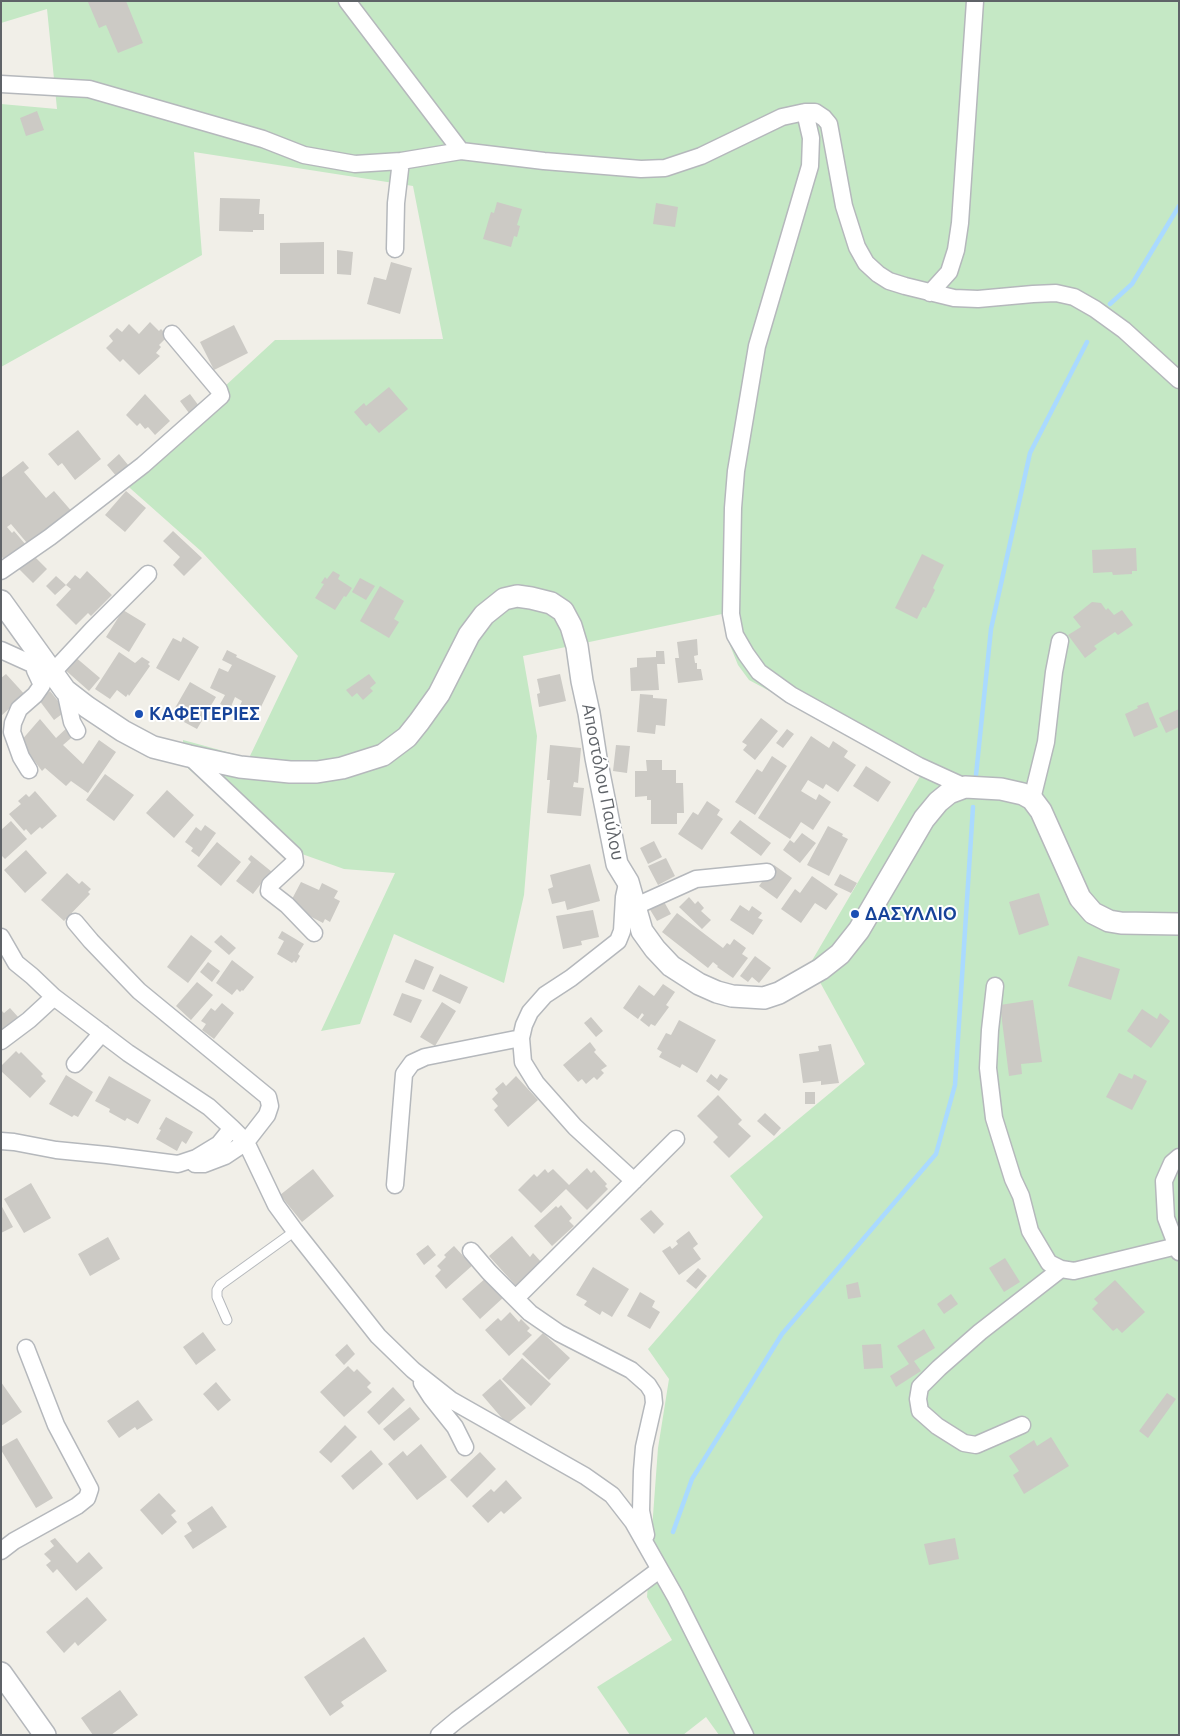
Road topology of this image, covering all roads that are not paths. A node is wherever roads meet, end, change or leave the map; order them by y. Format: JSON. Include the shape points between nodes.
{"nodes":[{"id":1,"x":347,"y":1,"type":"edge"},
{"id":2,"x":975,"y":1,"type":"edge"},
{"id":3,"x":1,"y":84,"type":"edge"},
{"id":4,"x":805,"y":112,"type":"junction"},
{"id":5,"x":461,"y":151,"type":"junction"},
{"id":6,"x":401,"y":161,"type":"junction"},
{"id":7,"x":395,"y":249,"type":"dead end"},
{"id":8,"x":930,"y":293,"type":"junction"},
{"id":9,"x":172,"y":334,"type":"dead end"},
{"id":10,"x":1179,"y":380,"type":"edge"},
{"id":11,"x":1,"y":571,"type":"edge"},
{"id":12,"x":148,"y":574,"type":"dead end"},
{"id":13,"x":1,"y":601,"type":"edge"},
{"id":14,"x":1060,"y":641,"type":"dead end"},
{"id":15,"x":1,"y":650,"type":"edge"},
{"id":16,"x":41,"y":662,"type":"junction"},
{"id":17,"x":66,"y":690,"type":"junction"},
{"id":18,"x":7,"y":727,"type":"edge"},
{"id":19,"x":77,"y":731,"type":"dead end"},
{"id":20,"x":189,"y":756,"type":"junction"},
{"id":21,"x":29,"y":770,"type":"dead end"},
{"id":22,"x":965,"y":787,"type":"junction"},
{"id":23,"x":1032,"y":799,"type":"junction"},
{"id":24,"x":767,"y":872,"type":"dead end"},
{"id":25,"x":628,"y":882,"type":"junction"},
{"id":26,"x":636,"y":906,"type":"junction"},
{"id":27,"x":75,"y":922,"type":"dead end"},
{"id":28,"x":1179,"y":924,"type":"edge"},
{"id":29,"x":314,"y":933,"type":"dead end"},
{"id":30,"x":1,"y":937,"type":"edge"},
{"id":31,"x":1,"y":955,"type":"edge"},
{"id":32,"x":16,"y":963,"type":"junction"},
{"id":33,"x":995,"y":986,"type":"dead end"},
{"id":34,"x":54,"y":997,"type":"junction"},
{"id":35,"x":102,"y":1034,"type":"junction"},
{"id":36,"x":521,"y":1038,"type":"junction"},
{"id":37,"x":1,"y":1041,"type":"edge"},
{"id":38,"x":75,"y":1064,"type":"dead end"},
{"id":39,"x":232,"y":1128,"type":"junction"},
{"id":40,"x":676,"y":1139,"type":"dead end"},
{"id":41,"x":1,"y":1141,"type":"edge"},
{"id":42,"x":246,"y":1142,"type":"junction"},
{"id":43,"x":1179,"y":1157,"type":"edge"},
{"id":44,"x":178,"y":1164,"type":"junction"},
{"id":45,"x":634,"y":1181,"type":"junction"},
{"id":46,"x":396,"y":1185,"type":"dead end"},
{"id":47,"x":295,"y":1231,"type":"junction"},
{"id":48,"x":1178,"y":1249,"type":"edge"},
{"id":49,"x":470,"y":1251,"type":"dead end"},
{"id":50,"x":1060,"y":1269,"type":"junction"},
{"id":51,"x":516,"y":1298,"type":"junction"},
{"id":52,"x":227,"y":1320,"type":"dead end"},
{"id":53,"x":26,"y":1348,"type":"dead end"},
{"id":54,"x":414,"y":1370,"type":"junction"},
{"id":55,"x":1022,"y":1425,"type":"dead end"},
{"id":56,"x":465,"y":1447,"type":"dead end"},
{"id":57,"x":1,"y":1551,"type":"edge"},
{"id":58,"x":656,"y":1564,"type":"junction"},
{"id":59,"x":1,"y":1673,"type":"edge"},
{"id":60,"x":45,"y":1735,"type":"edge"},
{"id":61,"x":440,"y":1735,"type":"edge"},
{"id":62,"x":745,"y":1735,"type":"edge"}],
"edges":[{"from":1,"to":5,"type":"street"},
{"from":2,"to":8,"type":"street","via":[[958,241],[949,272]]},
{"from":3,"to":6,"type":"street","via":[[89,89],[263,139],[304,155],[355,164]]},
{"from":4,"to":5,"type":"street","via":[[782,118],[701,156],[666,168],[641,169]]},
{"from":4,"to":8,"type":"street","via":[[815,112],[829,124],[844,206],[857,247],[866,262],[890,281]]},
{"from":4,"to":22,"type":"street","via":[[811,138],[810,166],[757,346],[736,471],[731,614],[735,635],[759,672],[791,695]]},
{"from":5,"to":6,"type":"street"},
{"from":6,"to":7,"type":"street"},
{"from":8,"to":10,"type":"street","via":[[978,299],[1056,293],[1074,297],[1124,330]]},
{"from":9,"to":11,"type":"street","via":[[221,396],[143,465]]},
{"from":12,"to":16,"type":"street","via":[[92,630]]},
{"from":13,"to":16,"type":"street","name":"Αποστόλου Παύλου"},
{"from":14,"to":23,"type":"street","via":[[1046,742]]},
{"from":15,"to":16,"type":"street"},
{"from":16,"to":17,"type":"street","name":"Αποστόλου Παύλου"},
{"from":16,"to":18,"type":"street","via":[[35,670],[42,685],[40,690],[19,709]]},
{"from":17,"to":19,"type":"street"},
{"from":17,"to":20,"type":"street","name":"Αποστόλου Παύλου","via":[[124,732],[153,747]]},
{"from":18,"to":21,"type":"street"},
{"from":20,"to":25,"type":"street","name":"Αποστόλου Παύλου","via":[[240,767],[318,772],[383,755],[407,737],[420,722],[440,694],[469,635],[484,615],[504,599],[517,596],[541,600],[563,611],[571,626],[617,864]]},
{"from":20,"to":29,"type":"street","via":[[294,855],[295,862],[270,885],[269,892],[287,905]]},
{"from":22,"to":23,"type":"street","name":"Αποστόλου Παύλου","via":[[1001,789]]},
{"from":22,"to":26,"type":"street","name":"Αποστόλου Παύλου","via":[[949,793],[924,819],[859,930],[840,954],[779,993],[764,998],[732,996],[694,981],[671,966],[655,949],[642,931]]},
{"from":23,"to":28,"type":"street","via":[[1080,898],[1093,913],[1121,924]]},
{"from":24,"to":26,"type":"street","via":[[696,879]]},
{"from":25,"to":26,"type":"street","name":"Αποστόλου Παύλου"},
{"from":25,"to":36,"type":"street","via":[[618,941],[546,995],[530,1012]]},
{"from":27,"to":42,"type":"street","via":[[139,991],[268,1097],[267,1115]]},
{"from":30,"to":32,"type":"street"},
{"from":31,"to":32,"type":"street"},
{"from":32,"to":34,"type":"street"},
{"from":33,"to":50,"type":"street","via":[[988,1068],[994,1118],[1030,1230],[1049,1263]]},
{"from":34,"to":35,"type":"street"},
{"from":34,"to":37,"type":"street"},
{"from":35,"to":38,"type":"street"},
{"from":35,"to":39,"type":"street","via":[[209,1107]]},
{"from":36,"to":45,"type":"street","via":[[523,1062],[536,1083],[575,1128]]},
{"from":36,"to":46,"type":"street","via":[[412,1063],[404,1074]]},
{"from":39,"to":42,"type":"street"},
{"from":39,"to":44,"type":"street","via":[[220,1144]]},
{"from":40,"to":45,"type":"street"},
{"from":41,"to":44,"type":"street"},
{"from":42,"to":44,"type":"street","via":[[225,1156],[204,1164]]},
{"from":42,"to":47,"type":"street","via":[[276,1205]]},
{"from":43,"to":48,"type":"street","via":[[1164,1181],[1166,1218]]},
{"from":45,"to":51,"type":"street"},
{"from":47,"to":52,"type":"lane","via":[[220,1285],[217,1297]]},
{"from":47,"to":54,"type":"street","via":[[378,1336]]},
{"from":48,"to":50,"type":"street","via":[[1074,1271]]},
{"from":49,"to":51,"type":"street"},
{"from":50,"to":55,"type":"street","via":[[980,1332],[920,1387],[920,1411],[964,1443],[976,1445]]},
{"from":51,"to":58,"type":"street","via":[[530,1313],[560,1333],[631,1370],[653,1393],[654,1403],[644,1447],[641,1511]]},
{"from":53,"to":57,"type":"street","via":[[56,1425],[90,1490],[88,1498],[77,1506]]},
{"from":54,"to":56,"type":"street","via":[[455,1427]]},
{"from":54,"to":58,"type":"street","via":[[451,1400],[585,1476],[612,1495],[633,1522]]},
{"from":58,"to":61,"type":"street"},
{"from":58,"to":62,"type":"street"},
{"from":59,"to":60,"type":"street"}]}
